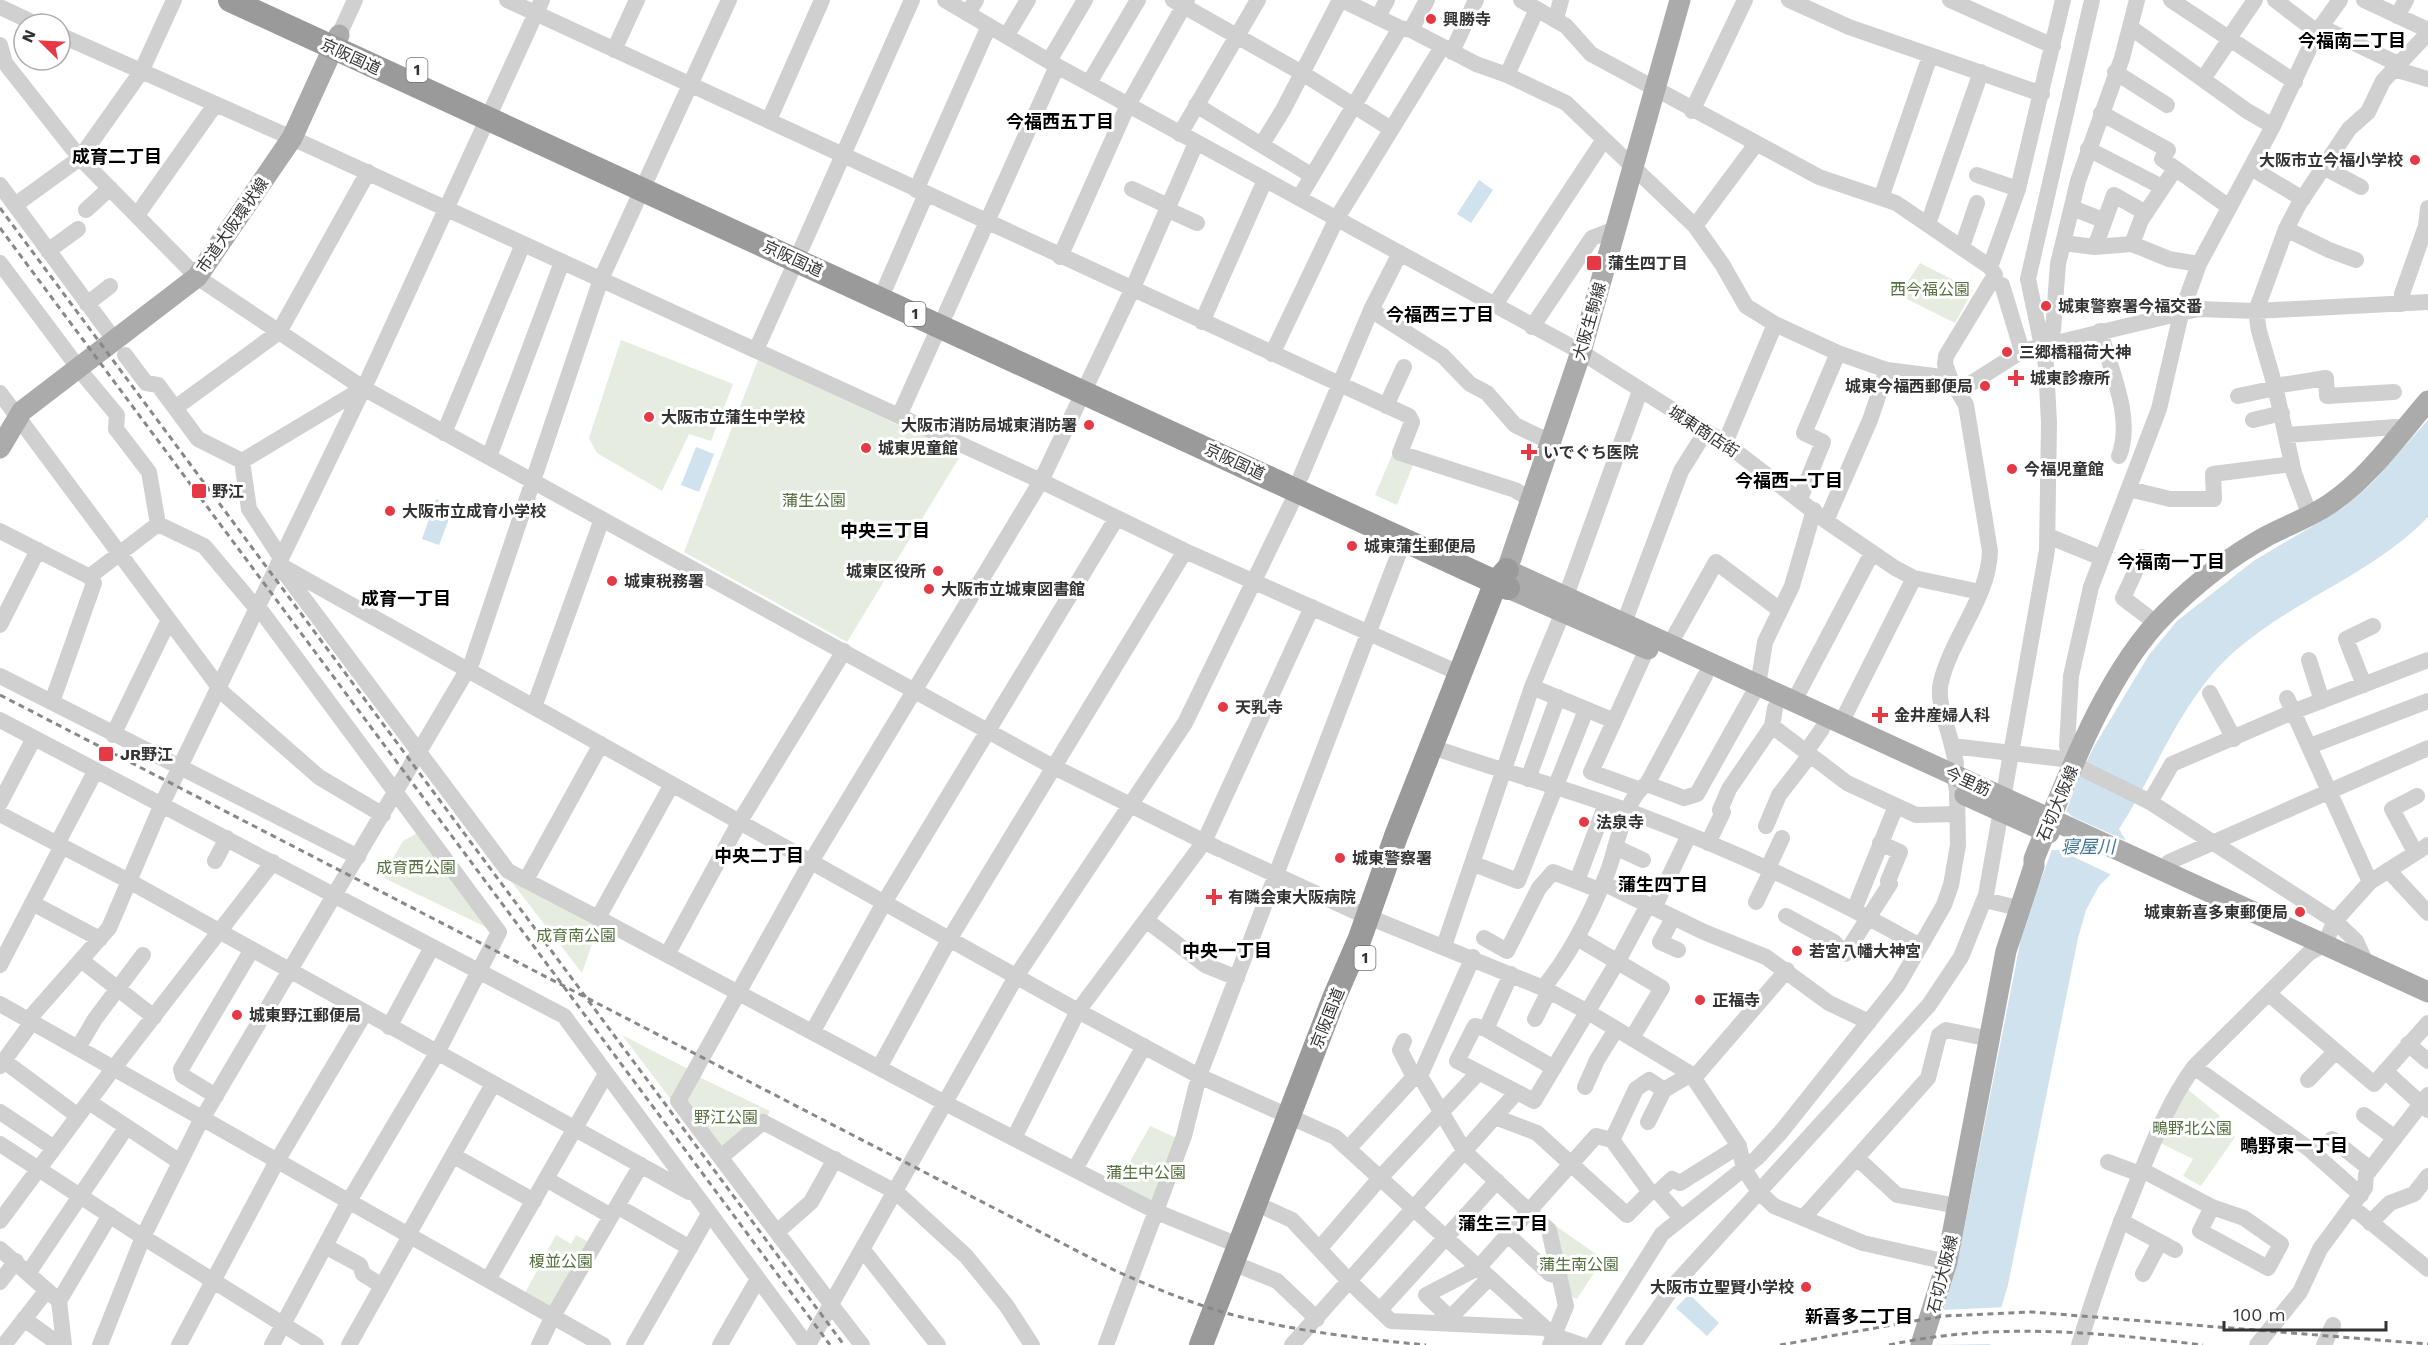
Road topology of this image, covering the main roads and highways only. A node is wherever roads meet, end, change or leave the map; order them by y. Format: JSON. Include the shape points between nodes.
{"nodes":[{"id":1,"x":230,"y":0,"type":"edge"},
{"id":2,"x":264,"y":0,"type":"edge"},
{"id":3,"x":1680,"y":0,"type":"edge"},
{"id":4,"x":336,"y":41,"type":"junction"},
{"id":5,"x":800,"y":253,"type":"junction"},
{"id":6,"x":943,"y":319,"type":"junction"},
{"id":7,"x":2428,"y":401,"type":"edge"},
{"id":8,"x":0,"y":448,"type":"edge"},
{"id":9,"x":1300,"y":483,"type":"junction"},
{"id":10,"x":1504,"y":580,"type":"junction"},
{"id":11,"x":1564,"y":604,"type":"junction"},
{"id":12,"x":1755,"y":692,"type":"junction"},
{"id":13,"x":2053,"y":827,"type":"junction"},
{"id":14,"x":1374,"y":918,"type":"junction"},
{"id":15,"x":2317,"y":949,"type":"junction"},
{"id":16,"x":2428,"y":992,"type":"edge"},
{"id":17,"x":2428,"y":1007,"type":"edge"},
{"id":18,"x":1294,"y":1119,"type":"junction"},
{"id":19,"x":1242,"y":1257,"type":"junction"},
{"id":20,"x":1202,"y":1345,"type":"edge"},
{"id":21,"x":1215,"y":1345,"type":"edge"},
{"id":22,"x":1921,"y":1345,"type":"edge"}],
"edges":[{"from":1,"to":4,"type":"highway","name":"京阪国道","number":"1"},
{"from":2,"to":4,"type":"highway","name":"京阪国道","number":"1"},
{"from":3,"to":10,"type":"main road","name":"大阪生駒線","via":[[1615,229],[1589,358],[1554,436]]},
{"from":4,"to":5,"type":"highway","name":"京阪国道","number":"1"},
{"from":4,"to":8,"type":"main road","name":"市道大阪環状線","via":[[292,138],[197,277],[17,417]]},
{"from":5,"to":6,"type":"highway","name":"京阪国道","number":"1"},
{"from":5,"to":6,"type":"highway","name":"京阪国道","number":"1","via":[[886,286]]},
{"from":6,"to":9,"type":"highway","name":"京阪国道","number":"1"},
{"from":7,"to":13,"type":"main road","name":"石切大阪線","via":[[2352,486],[2310,516],[2244,550],[2156,623],[2113,688]]},
{"from":9,"to":10,"type":"highway","name":"京阪国道","number":"1"},
{"from":9,"to":10,"type":"highway","name":"京阪国道","number":"1","via":[[1404,540]]},
{"from":10,"to":11,"type":"main road","name":"今里筋"},
{"from":10,"to":14,"type":"highway","name":"京阪国道","number":"1","via":[[1444,751]]},
{"from":10,"to":14,"type":"highway","name":"京阪国道","number":"1","via":[[1461,674],[1396,836]]},
{"from":11,"to":12,"type":"main road","name":"今里筋","via":[[1705,676]]},
{"from":11,"to":12,"type":"main road","name":"今里筋","via":[[1624,623],[1670,644]]},
{"from":12,"to":13,"type":"main road","name":"今里筋","via":[[1780,712],[1832,726]]},
{"from":13,"to":15,"type":"main road","name":"今里筋"},
{"from":13,"to":22,"type":"main road","name":"石切大阪線","via":[[2018,908],[2006,951],[1947,1262]]},
{"from":14,"to":18,"type":"highway","name":"京阪国道","number":"1"},
{"from":15,"to":16,"type":"main road","name":"今里筋","via":[[2366,963]]},
{"from":15,"to":17,"type":"main road","name":"今里筋"},
{"from":18,"to":19,"type":"highway","name":"京阪国道","number":"1"},
{"from":18,"to":19,"type":"highway","name":"京阪国道","number":"1","via":[[1268,1209]]},
{"from":19,"to":20,"type":"highway","name":"京阪国道","number":"1"},
{"from":19,"to":21,"type":"highway","name":"京阪国道","number":"1"}]}
